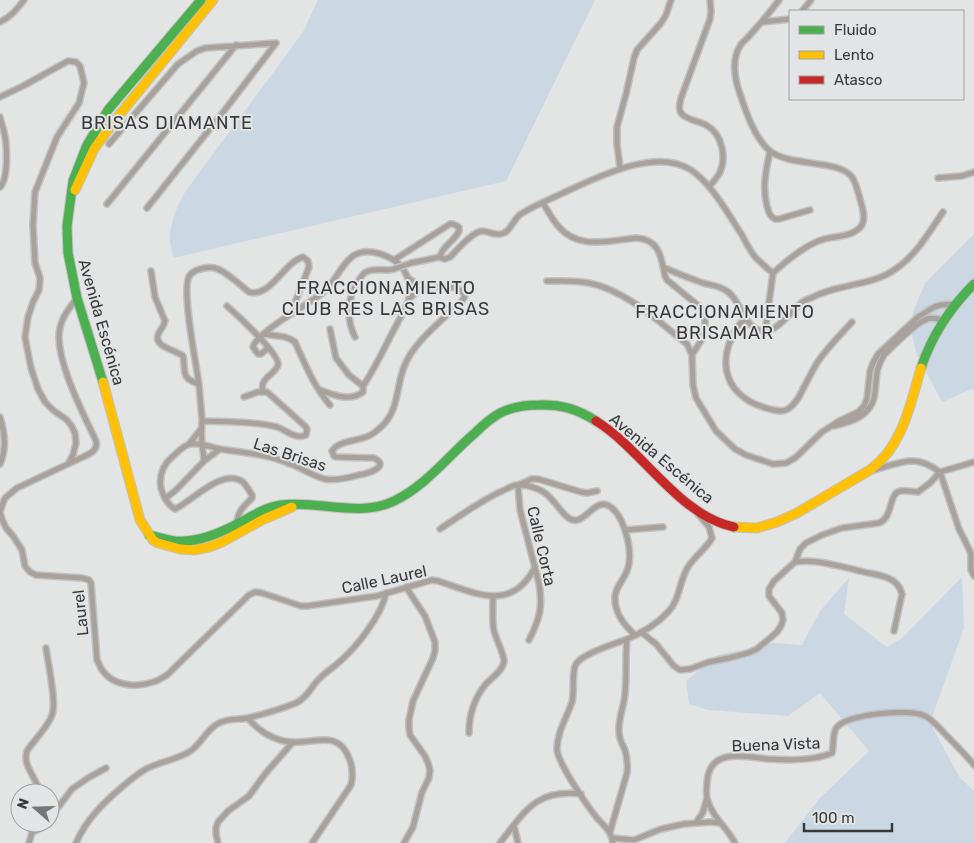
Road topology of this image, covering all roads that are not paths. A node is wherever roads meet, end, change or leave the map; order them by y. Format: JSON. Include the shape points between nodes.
{"nodes":[{"id":1,"x":24,"y":0,"type":"edge"},
{"id":2,"x":201,"y":0,"type":"edge"},
{"id":3,"x":213,"y":0,"type":"edge"},
{"id":4,"x":671,"y":0,"type":"edge"},
{"id":5,"x":710,"y":0,"type":"edge"},
{"id":6,"x":779,"y":0,"type":"edge"},
{"id":7,"x":789,"y":19,"type":"edge"},
{"id":8,"x":0,"y":22,"type":"edge"},
{"id":9,"x":761,"y":22,"type":"junction"},
{"id":10,"x":236,"y":45,"type":"junction"},
{"id":11,"x":148,"y":63,"type":"junction"},
{"id":12,"x":136,"y":93,"type":"junction"},
{"id":13,"x":0,"y":97,"type":"edge"},
{"id":14,"x":146,"y":101,"type":"junction"},
{"id":15,"x":108,"y":110,"type":"junction"},
{"id":16,"x":0,"y":117,"type":"edge"},
{"id":17,"x":109,"y":144,"type":"dead end"},
{"id":18,"x":770,"y":151,"type":"junction"},
{"id":19,"x":620,"y":168,"type":"junction"},
{"id":20,"x":974,"y":172,"type":"edge"},
{"id":21,"x":938,"y":178,"type":"dead end"},
{"id":22,"x":0,"y":186,"type":"edge"},
{"id":23,"x":709,"y":187,"type":"junction"},
{"id":24,"x":71,"y":196,"type":"junction"},
{"id":25,"x":543,"y":203,"type":"junction"},
{"id":26,"x":107,"y":204,"type":"dead end"},
{"id":27,"x":147,"y":208,"type":"dead end"},
{"id":28,"x":810,"y":210,"type":"dead end"},
{"id":29,"x":943,"y":212,"type":"dead end"},
{"id":30,"x":440,"y":257,"type":"junction"},
{"id":31,"x":394,"y":260,"type":"junction"},
{"id":32,"x":664,"y":267,"type":"junction"},
{"id":33,"x":151,"y":271,"type":"dead end"},
{"id":34,"x":773,"y":273,"type":"junction"},
{"id":35,"x":408,"y":278,"type":"junction"},
{"id":36,"x":547,"y":282,"type":"dead end"},
{"id":37,"x":974,"y":284,"type":"edge"},
{"id":38,"x":423,"y":286,"type":"junction"},
{"id":39,"x":77,"y":298,"type":"junction"},
{"id":40,"x":409,"y":299,"type":"junction"},
{"id":41,"x":954,"y":304,"type":"junction"},
{"id":42,"x":227,"y":306,"type":"dead end"},
{"id":43,"x":293,"y":313,"type":"junction"},
{"id":44,"x":744,"y":318,"type":"junction"},
{"id":45,"x":942,"y":320,"type":"junction"},
{"id":46,"x":852,"y":322,"type":"dead end"},
{"id":47,"x":330,"y":329,"type":"dead end"},
{"id":48,"x":766,"y":332,"type":"junction"},
{"id":49,"x":262,"y":336,"type":"junction"},
{"id":50,"x":355,"y":337,"type":"dead end"},
{"id":51,"x":268,"y":348,"type":"junction"},
{"id":52,"x":692,"y":354,"type":"junction"},
{"id":53,"x":199,"y":384,"type":"junction"},
{"id":54,"x":363,"y":386,"type":"junction"},
{"id":55,"x":319,"y":390,"type":"junction"},
{"id":56,"x":263,"y":391,"type":"junction"},
{"id":57,"x":244,"y":397,"type":"dead end"},
{"id":58,"x":330,"y":405,"type":"dead end"},
{"id":59,"x":0,"y":417,"type":"edge"},
{"id":60,"x":202,"y":421,"type":"junction"},
{"id":61,"x":830,"y":427,"type":"junction"},
{"id":62,"x":202,"y":429,"type":"junction"},
{"id":63,"x":189,"y":444,"type":"junction"},
{"id":64,"x":202,"y":444,"type":"junction"},
{"id":65,"x":220,"y":449,"type":"junction"},
{"id":66,"x":204,"y":461,"type":"junction"},
{"id":67,"x":974,"y":462,"type":"edge"},
{"id":68,"x":0,"y":464,"type":"edge"},
{"id":69,"x":68,"y":464,"type":"junction"},
{"id":70,"x":870,"y":470,"type":"junction"},
{"id":71,"x":940,"y":472,"type":"junction"},
{"id":72,"x":518,"y":485,"type":"junction"},
{"id":73,"x":597,"y":491,"type":"dead end"},
{"id":74,"x":166,"y":498,"type":"junction"},
{"id":75,"x":299,"y":504,"type":"junction"},
{"id":76,"x":695,"y":509,"type":"junction"},
{"id":77,"x":236,"y":524,"type":"junction"},
{"id":78,"x":663,"y":527,"type":"dead end"},
{"id":79,"x":440,"y":529,"type":"dead end"},
{"id":80,"x":625,"y":530,"type":"junction"},
{"id":81,"x":149,"y":535,"type":"junction"},
{"id":82,"x":235,"y":535,"type":"junction"},
{"id":83,"x":795,"y":562,"type":"junction"},
{"id":84,"x":535,"y":567,"type":"junction"},
{"id":85,"x":974,"y":576,"type":"edge"},
{"id":86,"x":406,"y":587,"type":"junction"},
{"id":87,"x":255,"y":592,"type":"joint"},
{"id":88,"x":386,"y":593,"type":"junction"},
{"id":89,"x":493,"y":596,"type":"junction"},
{"id":90,"x":641,"y":632,"type":"junction"},
{"id":91,"x":894,"y":632,"type":"dead end"},
{"id":92,"x":635,"y":636,"type":"junction"},
{"id":93,"x":627,"y":639,"type":"junction"},
{"id":94,"x":529,"y":640,"type":"dead end"},
{"id":95,"x":46,"y":648,"type":"dead end"},
{"id":96,"x":248,"y":718,"type":"junction"},
{"id":97,"x":469,"y":733,"type":"dead end"},
{"id":98,"x":293,"y":742,"type":"junction"},
{"id":99,"x":974,"y":765,"type":"edge"},
{"id":100,"x":106,"y":768,"type":"dead end"},
{"id":101,"x":36,"y":783,"type":"edge"},
{"id":102,"x":581,"y":794,"type":"junction"},
{"id":103,"x":707,"y":798,"type":"junction"},
{"id":104,"x":60,"y":805,"type":"edge"},
{"id":105,"x":696,"y":823,"type":"junction"},
{"id":106,"x":720,"y":823,"type":"junction"},
{"id":107,"x":514,"y":826,"type":"junction"},
{"id":108,"x":610,"y":832,"type":"junction"},
{"id":109,"x":613,"y":840,"type":"edge"},
{"id":110,"x":76,"y":843,"type":"edge"},
{"id":111,"x":218,"y":843,"type":"edge"},
{"id":112,"x":312,"y":843,"type":"edge"},
{"id":113,"x":404,"y":843,"type":"edge"},
{"id":114,"x":500,"y":843,"type":"edge"},
{"id":115,"x":518,"y":843,"type":"edge"},
{"id":116,"x":735,"y":843,"type":"edge"}],
"edges":[{"from":1,"to":8,"type":"street","via":[[17,10]]},
{"from":2,"to":11,"type":"main road","name":"Avenida Escénica"},
{"from":3,"to":12,"type":"main road"},
{"from":4,"to":19,"type":"street","via":[[661,23],[637,50],[634,58],[617,128]]},
{"from":5,"to":23,"type":"street","via":[[710,19],[680,108],[686,117],[708,126],[718,137],[723,154],[722,167]]},
{"from":6,"to":9,"type":"street"},
{"from":7,"to":9,"type":"street"},
{"from":9,"to":18,"type":"street","via":[[740,47],[734,73],[755,132]]},
{"from":10,"to":14,"type":"street","via":[[197,51],[178,64]]},
{"from":10,"to":26,"type":"street"},
{"from":10,"to":27,"type":"street","via":[[276,43]]},
{"from":11,"to":12,"type":"main road"},
{"from":11,"to":15,"type":"main road","name":"Avenida Escénica"},
{"from":12,"to":14,"type":"street"},
{"from":12,"to":15,"type":"main road"},
{"from":12,"to":24,"type":"main road","via":[[94,149]]},
{"from":13,"to":69,"type":"street","via":[[68,61],[80,66],[84,83],[79,104],[56,136],[35,192],[35,263],[40,278],[25,337],[38,389],[45,402],[66,419],[75,433],[76,443]]},
{"from":14,"to":17,"type":"street"},
{"from":15,"to":24,"type":"main road","name":"Avenida Escénica","via":[[88,144],[73,181]]},
{"from":16,"to":22,"type":"street","via":[[6,150],[5,176]]},
{"from":18,"to":28,"type":"street","via":[[764,181],[764,195],[770,214],[779,219]]},
{"from":18,"to":34,"type":"street","via":[[787,159],[836,168],[851,175],[864,218],[857,229],[818,242]]},
{"from":19,"to":23,"type":"street","via":[[669,162],[685,166]]},
{"from":19,"to":25,"type":"street"},
{"from":20,"to":21,"type":"street"},
{"from":23,"to":34,"type":"street","via":[[756,258]]},
{"from":24,"to":39,"type":"main road","name":"Avenida Escénica","via":[[67,239]]},
{"from":25,"to":30,"type":"street","via":[[518,215],[509,230],[502,234],[476,233],[450,257]]},
{"from":25,"to":32,"type":"street","via":[[558,226],[573,238],[586,243],[644,239],[659,250]]},
{"from":29,"to":48,"type":"street","via":[[914,253],[897,269],[867,282],[820,292],[802,302],[776,327]]},
{"from":30,"to":31,"type":"street","via":[[442,250],[460,231],[456,225],[450,224]]},
{"from":30,"to":50,"type":"street","bridge":true,"via":[[389,271],[374,270],[363,274],[349,309]]},
{"from":31,"to":35,"type":"street"},
{"from":31,"to":43,"type":"street","via":[[373,252],[358,253],[346,262],[323,293]]},
{"from":32,"to":44,"type":"street","via":[[728,291]]},
{"from":32,"to":52,"type":"street","via":[[667,280],[703,312],[702,340]]},
{"from":33,"to":53,"type":"street","via":[[155,297],[165,321],[157,337],[158,342],[183,356],[186,377]]},
{"from":34,"to":48,"type":"street"},
{"from":35,"to":38,"type":"street","name":"Las Brisas"},
{"from":35,"to":40,"type":"street"},
{"from":36,"to":52,"type":"street","via":[[590,283],[624,296],[687,344]]},
{"from":37,"to":41,"type":"main road","name":"Avenida Escénica"},
{"from":38,"to":40,"type":"street"},
{"from":38,"to":65,"type":"street","name":"Las Brisas","via":[[452,287],[465,295],[413,350],[404,366],[390,418],[366,437],[339,445],[332,451],[336,457],[374,458],[380,463],[377,469],[334,480],[255,453]]},
{"from":39,"to":69,"type":"street","name":"Laurel","via":[[69,307],[59,330],[60,353],[97,445],[93,452]]},
{"from":39,"to":81,"type":"main road","name":"Avenida Escénica","via":[[112,412],[140,520]]},
{"from":40,"to":54,"type":"street"},
{"from":41,"to":45,"type":"main road","name":"Avenida Escénica"},
{"from":41,"to":61,"type":"street","via":[[934,307],[918,317],[878,354],[870,371],[864,406]]},
{"from":42,"to":49,"type":"street"},
{"from":43,"to":49,"type":"street"},
{"from":43,"to":53,"type":"street","via":[[309,267],[303,257],[267,288],[254,293],[217,269],[206,268],[190,274],[187,279],[188,310]]},
{"from":44,"to":46,"type":"street","via":[[729,342],[725,361],[727,373],[734,389],[745,399],[784,411],[795,403],[820,359]]},
{"from":44,"to":48,"type":"street","via":[[756,329]]},
{"from":45,"to":61,"type":"street","via":[[928,318],[920,322],[884,355],[878,367],[875,394],[868,412],[853,421]]},
{"from":45,"to":70,"type":"main road","name":"Avenida Escénica","via":[[926,354],[897,438],[880,463]]},
{"from":47,"to":54,"type":"street","via":[[336,358]]},
{"from":49,"to":51,"type":"street"},
{"from":49,"to":51,"type":"street","via":[[253,347],[261,354]]},
{"from":49,"to":55,"type":"street","via":[[286,337],[295,342]]},
{"from":51,"to":56,"type":"street","via":[[278,365],[264,382]]},
{"from":52,"to":61,"type":"street","via":[[696,398],[716,430],[746,455],[773,464],[786,463]]},
{"from":53,"to":60,"type":"street"},
{"from":54,"to":55,"type":"street","via":[[363,392],[354,397]]},
{"from":55,"to":58,"type":"street"},
{"from":56,"to":57,"type":"street"},
{"from":56,"to":60,"type":"street","via":[[305,426],[306,435],[298,437],[272,426]]},
{"from":59,"to":68,"type":"street","via":[[5,443]]},
{"from":60,"to":62,"type":"street"},
{"from":62,"to":63,"type":"street"},
{"from":62,"to":64,"type":"street"},
{"from":63,"to":64,"type":"street","name":"Las Brisas"},
{"from":63,"to":74,"type":"street","via":[[166,463],[161,473],[160,481]]},
{"from":64,"to":65,"type":"street","name":"Las Brisas"},
{"from":64,"to":66,"type":"street"},
{"from":65,"to":66,"type":"street"},
{"from":66,"to":74,"type":"street"},
{"from":67,"to":71,"type":"street"},
{"from":69,"to":87,"type":"street","name":"Laurel","via":[[11,492],[0,512],[6,528],[22,550],[25,566],[30,572],[82,578],[91,583],[97,660],[112,680],[141,685],[167,675]]},
{"from":70,"to":71,"type":"street","via":[[914,461]]},
{"from":70,"to":76,"type":"main road","name":"Avenida Escénica","via":[[798,513],[756,528],[737,528],[720,523]]},
{"from":71,"to":83,"type":"street","via":[[918,492],[895,493],[884,521],[822,535],[800,549]]},
{"from":71,"to":85,"type":"street","via":[[971,554]]},
{"from":72,"to":73,"type":"street","via":[[538,479],[581,492]]},
{"from":72,"to":79,"type":"street","via":[[484,500]]},
{"from":72,"to":80,"type":"street","via":[[546,494],[569,519],[579,520],[603,504],[612,507]]},
{"from":72,"to":84,"type":"street","name":"Calle Corta","via":[[520,510]]},
{"from":74,"to":77,"type":"street","via":[[175,509],[216,482],[241,481],[252,498],[242,507]]},
{"from":75,"to":76,"type":"main road","name":"Avenida Escénica","via":[[360,508],[393,502],[413,490],[502,412],[543,405],[583,413],[600,424]]},
{"from":75,"to":77,"type":"main road","name":"Avenida Escénica","via":[[270,508]]},
{"from":75,"to":82,"type":"main road","name":"Avenida Escénica"},
{"from":76,"to":90,"type":"street","via":[[710,527],[712,538],[688,567],[669,611]]},
{"from":77,"to":81,"type":"main road","name":"Avenida Escénica","via":[[188,542]]},
{"from":77,"to":82,"type":"street"},
{"from":78,"to":80,"type":"street"},
{"from":80,"to":92,"type":"street","via":[[629,562],[615,599],[621,619]]},
{"from":81,"to":82,"type":"main road","name":"Avenida Escénica","via":[[158,543],[194,550]]},
{"from":83,"to":90,"type":"street","via":[[769,588],[769,596],[782,613],[783,620],[778,632],[757,649],[680,670]]},
{"from":83,"to":91,"type":"street","via":[[834,565],[883,576],[896,583],[902,594]]},
{"from":84,"to":89,"type":"street","name":"Calle Laurel","via":[[518,589]]},
{"from":84,"to":94,"type":"street","name":"Calle Corta","via":[[542,605],[537,626]]},
{"from":86,"to":88,"type":"street","name":"Calle Laurel"},
{"from":86,"to":89,"type":"street","name":"Calle Laurel","via":[[432,580]]},
{"from":86,"to":113,"type":"street","via":[[425,616],[436,650],[413,701],[409,720],[410,735],[425,756],[430,770],[413,827]]},
{"from":87,"to":88,"type":"street","name":"Calle Laurel","via":[[301,606]]},
{"from":88,"to":96,"type":"street","via":[[377,616],[362,637],[303,699]]},
{"from":89,"to":97,"type":"street","via":[[494,630],[504,662],[475,703]]},
{"from":90,"to":92,"type":"street"},
{"from":92,"to":93,"type":"street"},
{"from":93,"to":102,"type":"street","via":[[579,660],[574,671],[572,701],[562,724],[557,750]]},
{"from":93,"to":108,"type":"street","via":[[625,693],[619,732],[628,766]]},
{"from":95,"to":101,"type":"street","via":[[54,710],[25,756]]},
{"from":96,"to":98,"type":"street","via":[[258,729]]},
{"from":96,"to":110,"type":"street","via":[[218,724],[191,750],[131,779],[93,815]]},
{"from":98,"to":111,"type":"street","via":[[249,796],[228,810],[218,822]]},
{"from":98,"to":112,"type":"street","via":[[335,741],[344,747],[350,762],[351,785]]},
{"from":99,"to":103,"type":"street","name":"Buena Vista","via":[[924,715],[905,712],[870,715],[837,726],[832,753],[826,756],[783,759],[736,755],[721,758],[709,771]]},
{"from":100,"to":104,"type":"street","via":[[72,789]]},
{"from":102,"to":107,"type":"street","via":[[549,795],[538,800]]},
{"from":102,"to":108,"type":"street"},
{"from":103,"to":105,"type":"street"},
{"from":103,"to":106,"type":"street"},
{"from":105,"to":106,"type":"street"},
{"from":105,"to":109,"type":"street","via":[[661,829],[634,840]]},
{"from":106,"to":116,"type":"street"},
{"from":107,"to":114,"type":"street"},
{"from":107,"to":115,"type":"street"},
{"from":108,"to":109,"type":"street"}]}
